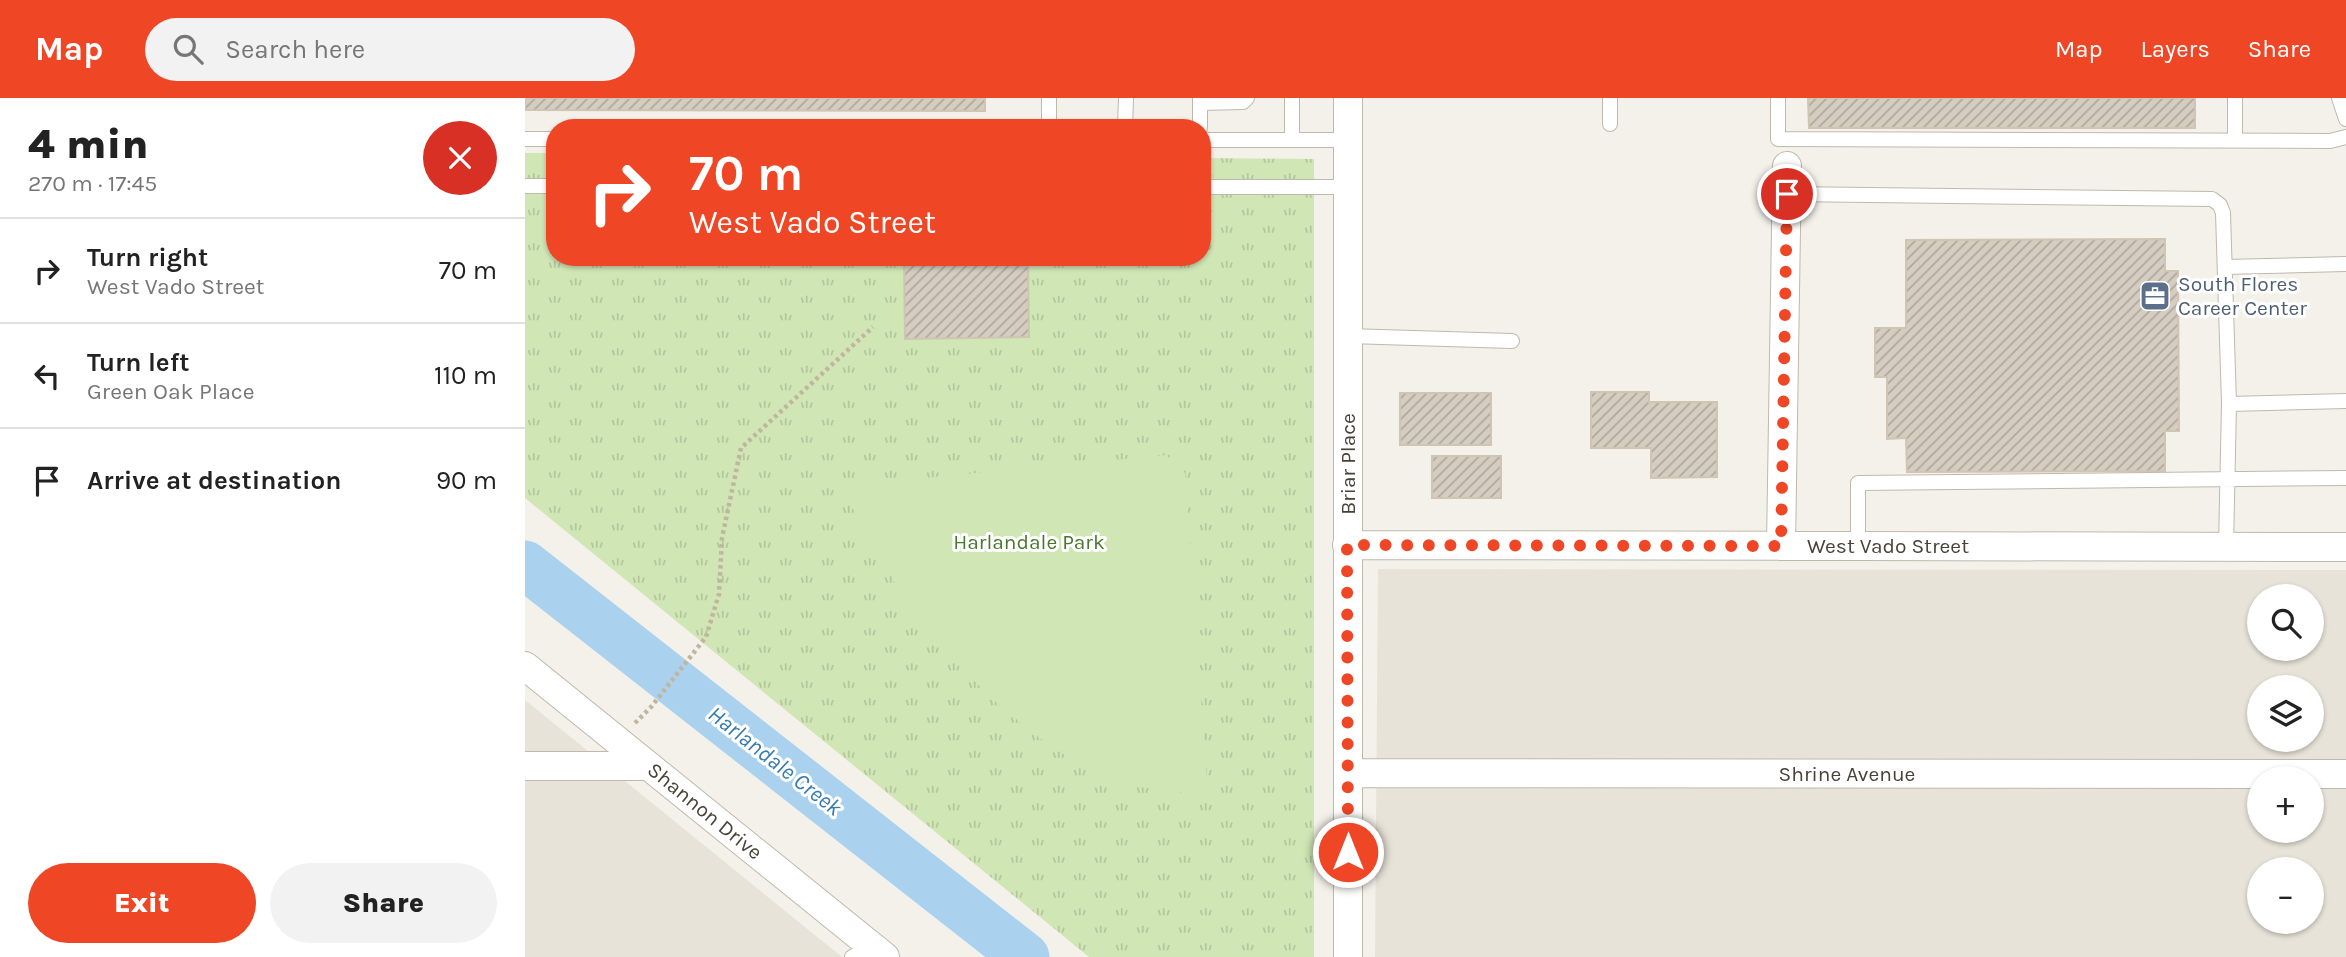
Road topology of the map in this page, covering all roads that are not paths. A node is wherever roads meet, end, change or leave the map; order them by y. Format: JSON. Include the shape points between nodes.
{"nodes":[{"id":1,"x":1049,"y":98,"type":"edge"},
{"id":2,"x":1126,"y":98,"type":"edge"},
{"id":3,"x":1247,"y":98,"type":"edge"},
{"id":4,"x":1292,"y":98,"type":"edge"},
{"id":5,"x":1349,"y":98,"type":"edge"},
{"id":6,"x":1610,"y":98,"type":"edge"},
{"id":7,"x":1778,"y":98,"type":"edge"},
{"id":8,"x":2235,"y":98,"type":"edge"},
{"id":9,"x":2339,"y":98,"type":"edge"},
{"id":10,"x":1200,"y":101,"type":"edge"},
{"id":11,"x":1049,"y":119,"type":"edge"},
{"id":12,"x":1125,"y":119,"type":"edge"},
{"id":13,"x":1199,"y":119,"type":"edge"},
{"id":14,"x":2346,"y":119,"type":"edge"},
{"id":15,"x":1610,"y":124,"type":"dead end"},
{"id":16,"x":2346,"y":137,"type":"edge"},
{"id":17,"x":525,"y":139,"type":"edge"},
{"id":18,"x":546,"y":139,"type":"edge"},
{"id":19,"x":1211,"y":140,"type":"edge"},
{"id":20,"x":1292,"y":140,"type":"junction"},
{"id":21,"x":1349,"y":140,"type":"junction"},
{"id":22,"x":2235,"y":140,"type":"junction"},
{"id":23,"x":1787,"y":166,"type":"dead end"},
{"id":24,"x":525,"y":186,"type":"edge"},
{"id":25,"x":546,"y":186,"type":"edge"},
{"id":26,"x":1211,"y":187,"type":"edge"},
{"id":27,"x":1350,"y":187,"type":"junction"},
{"id":28,"x":1787,"y":194,"type":"junction"},
{"id":29,"x":2346,"y":264,"type":"edge"},
{"id":30,"x":2225,"y":267,"type":"junction"},
{"id":31,"x":1349,"y":336,"type":"junction"},
{"id":32,"x":1512,"y":341,"type":"dead end"},
{"id":33,"x":2346,"y":401,"type":"edge"},
{"id":34,"x":2229,"y":404,"type":"junction"},
{"id":35,"x":2228,"y":478,"type":"junction"},
{"id":36,"x":2346,"y":478,"type":"edge"},
{"id":37,"x":1347,"y":545,"type":"junction"},
{"id":38,"x":1781,"y":546,"type":"junction"},
{"id":39,"x":1858,"y":546,"type":"junction"},
{"id":40,"x":2226,"y":547,"type":"junction"},
{"id":41,"x":2346,"y":547,"type":"edge"},
{"id":42,"x":525,"y":666,"type":"edge"},
{"id":43,"x":525,"y":766,"type":"edge"},
{"id":44,"x":649,"y":766,"type":"junction"},
{"id":45,"x":1348,"y":773,"type":"junction"},
{"id":46,"x":2346,"y":774,"type":"edge"},
{"id":47,"x":870,"y":954,"type":"edge"},
{"id":48,"x":1348,"y":957,"type":"edge"}],
"edges":[{"from":1,"to":11,"type":"lane"},
{"from":2,"to":12,"type":"lane"},
{"from":3,"to":10,"type":"lane","via":[[1243,102]]},
{"from":4,"to":20,"type":"lane"},
{"from":5,"to":21,"type":"street","name":"Briar Place"},
{"from":6,"to":15,"type":"lane"},
{"from":7,"to":22,"type":"lane","via":[[1778,139]]},
{"from":8,"to":22,"type":"lane"},
{"from":9,"to":14,"type":"lane"},
{"from":10,"to":13,"type":"lane"},
{"from":16,"to":22,"type":"lane","via":[[2330,141]]},
{"from":17,"to":18,"type":"lane"},
{"from":19,"to":20,"type":"lane"},
{"from":20,"to":21,"type":"lane"},
{"from":21,"to":27,"type":"street","name":"Briar Place"},
{"from":23,"to":28,"type":"street"},
{"from":24,"to":25,"type":"lane"},
{"from":26,"to":27,"type":"lane"},
{"from":27,"to":31,"type":"street","name":"Briar Place"},
{"from":28,"to":30,"type":"lane","via":[[2212,199],[2223,213]]},
{"from":28,"to":38,"type":"street"},
{"from":29,"to":30,"type":"lane"},
{"from":30,"to":34,"type":"lane"},
{"from":31,"to":32,"type":"lane"},
{"from":31,"to":37,"type":"street","name":"Briar Place"},
{"from":33,"to":34,"type":"lane"},
{"from":34,"to":35,"type":"lane"},
{"from":35,"to":36,"type":"lane"},
{"from":35,"to":39,"type":"lane","via":[[1858,483]]},
{"from":35,"to":40,"type":"lane"},
{"from":37,"to":38,"type":"street","name":"West Vado Street"},
{"from":37,"to":45,"type":"street","name":"Briar Place"},
{"from":38,"to":39,"type":"street","name":"West Vado Street"},
{"from":39,"to":40,"type":"street","name":"West Vado Street"},
{"from":40,"to":41,"type":"street","name":"West Vado Street"},
{"from":42,"to":44,"type":"street","name":"Shannon Drive"},
{"from":43,"to":44,"type":"street"},
{"from":44,"to":47,"type":"street","name":"Shannon Drive"},
{"from":45,"to":46,"type":"street","name":"Shrine Avenue"},
{"from":45,"to":48,"type":"street","name":"Briar Place"}]}
